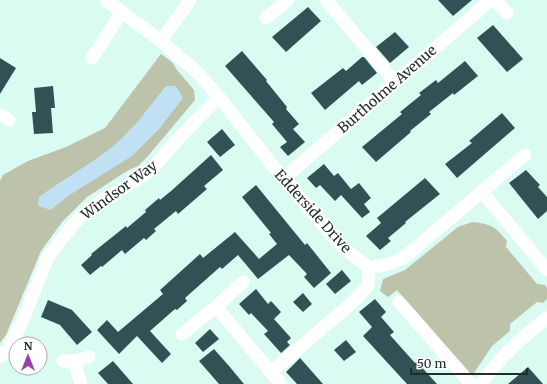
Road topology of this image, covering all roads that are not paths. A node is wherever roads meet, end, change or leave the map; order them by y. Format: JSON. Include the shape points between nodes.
{"nodes":[{"id":1,"x":106,"y":0,"type":"edge"},
{"id":2,"x":190,"y":0,"type":"edge"},
{"id":3,"x":288,"y":0,"type":"edge"},
{"id":4,"x":326,"y":0,"type":"edge"},
{"id":5,"x":491,"y":0,"type":"edge"},
{"id":6,"x":495,"y":0,"type":"edge"},
{"id":7,"x":122,"y":12,"type":"junction"},
{"id":8,"x":507,"y":13,"type":"dead end"},
{"id":9,"x":266,"y":18,"type":"dead end"},
{"id":10,"x":162,"y":41,"type":"junction"},
{"id":11,"x":92,"y":58,"type":"dead end"},
{"id":12,"x":395,"y":82,"type":"junction"},
{"id":13,"x":219,"y":97,"type":"junction"},
{"id":14,"x":525,"y":155,"type":"dead end"},
{"id":15,"x":284,"y":178,"type":"junction"},
{"id":16,"x":482,"y":192,"type":"junction"},
{"id":17,"x":369,"y":268,"type":"junction"},
{"id":18,"x":547,"y":270,"type":"edge"},
{"id":19,"x":243,"y":282,"type":"dead end"},
{"id":20,"x":399,"y":302,"type":"dead end"},
{"id":21,"x":216,"y":307,"type":"junction"},
{"id":22,"x":547,"y":318,"type":"edge"},
{"id":23,"x":182,"y":334,"type":"dead end"},
{"id":24,"x":89,"y":356,"type":"dead end"},
{"id":25,"x":0,"y":358,"type":"edge"},
{"id":26,"x":271,"y":372,"type":"junction"},
{"id":27,"x":81,"y":384,"type":"edge"},
{"id":28,"x":281,"y":384,"type":"edge"},
{"id":29,"x":472,"y":384,"type":"edge"},
{"id":30,"x":481,"y":384,"type":"edge"}],
"edges":[{"from":1,"to":7,"type":"street","name":"Edderside Drive"},
{"from":2,"to":10,"type":"street"},
{"from":3,"to":9,"type":"street"},
{"from":4,"to":12,"type":"street"},
{"from":5,"to":12,"type":"street","name":"Burtholme Avenue"},
{"from":6,"to":8,"type":"street"},
{"from":7,"to":10,"type":"street","name":"Edderside Drive"},
{"from":7,"to":11,"type":"street"},
{"from":10,"to":13,"type":"street","name":"Edderside Drive","via":[[198,73]]},
{"from":12,"to":15,"type":"street","name":"Burtholme Avenue"},
{"from":13,"to":15,"type":"street","name":"Edderside Drive"},
{"from":13,"to":25,"type":"street","name":"Windsor Way","via":[[153,168],[80,217],[63,236],[48,257],[22,322]]},
{"from":14,"to":16,"type":"street"},
{"from":15,"to":17,"type":"street","name":"Edderside Drive","via":[[339,244]]},
{"from":16,"to":17,"type":"street","via":[[406,256],[393,263]]},
{"from":16,"to":18,"type":"street"},
{"from":17,"to":26,"type":"street","via":[[368,286],[353,302]]},
{"from":19,"to":21,"type":"street"},
{"from":20,"to":29,"type":"street"},
{"from":21,"to":23,"type":"street"},
{"from":21,"to":26,"type":"street"},
{"from":22,"to":30,"type":"street","via":[[525,334],[492,368]]},
{"from":24,"to":27,"type":"street","via":[[69,361]]},
{"from":26,"to":28,"type":"street"}]}
